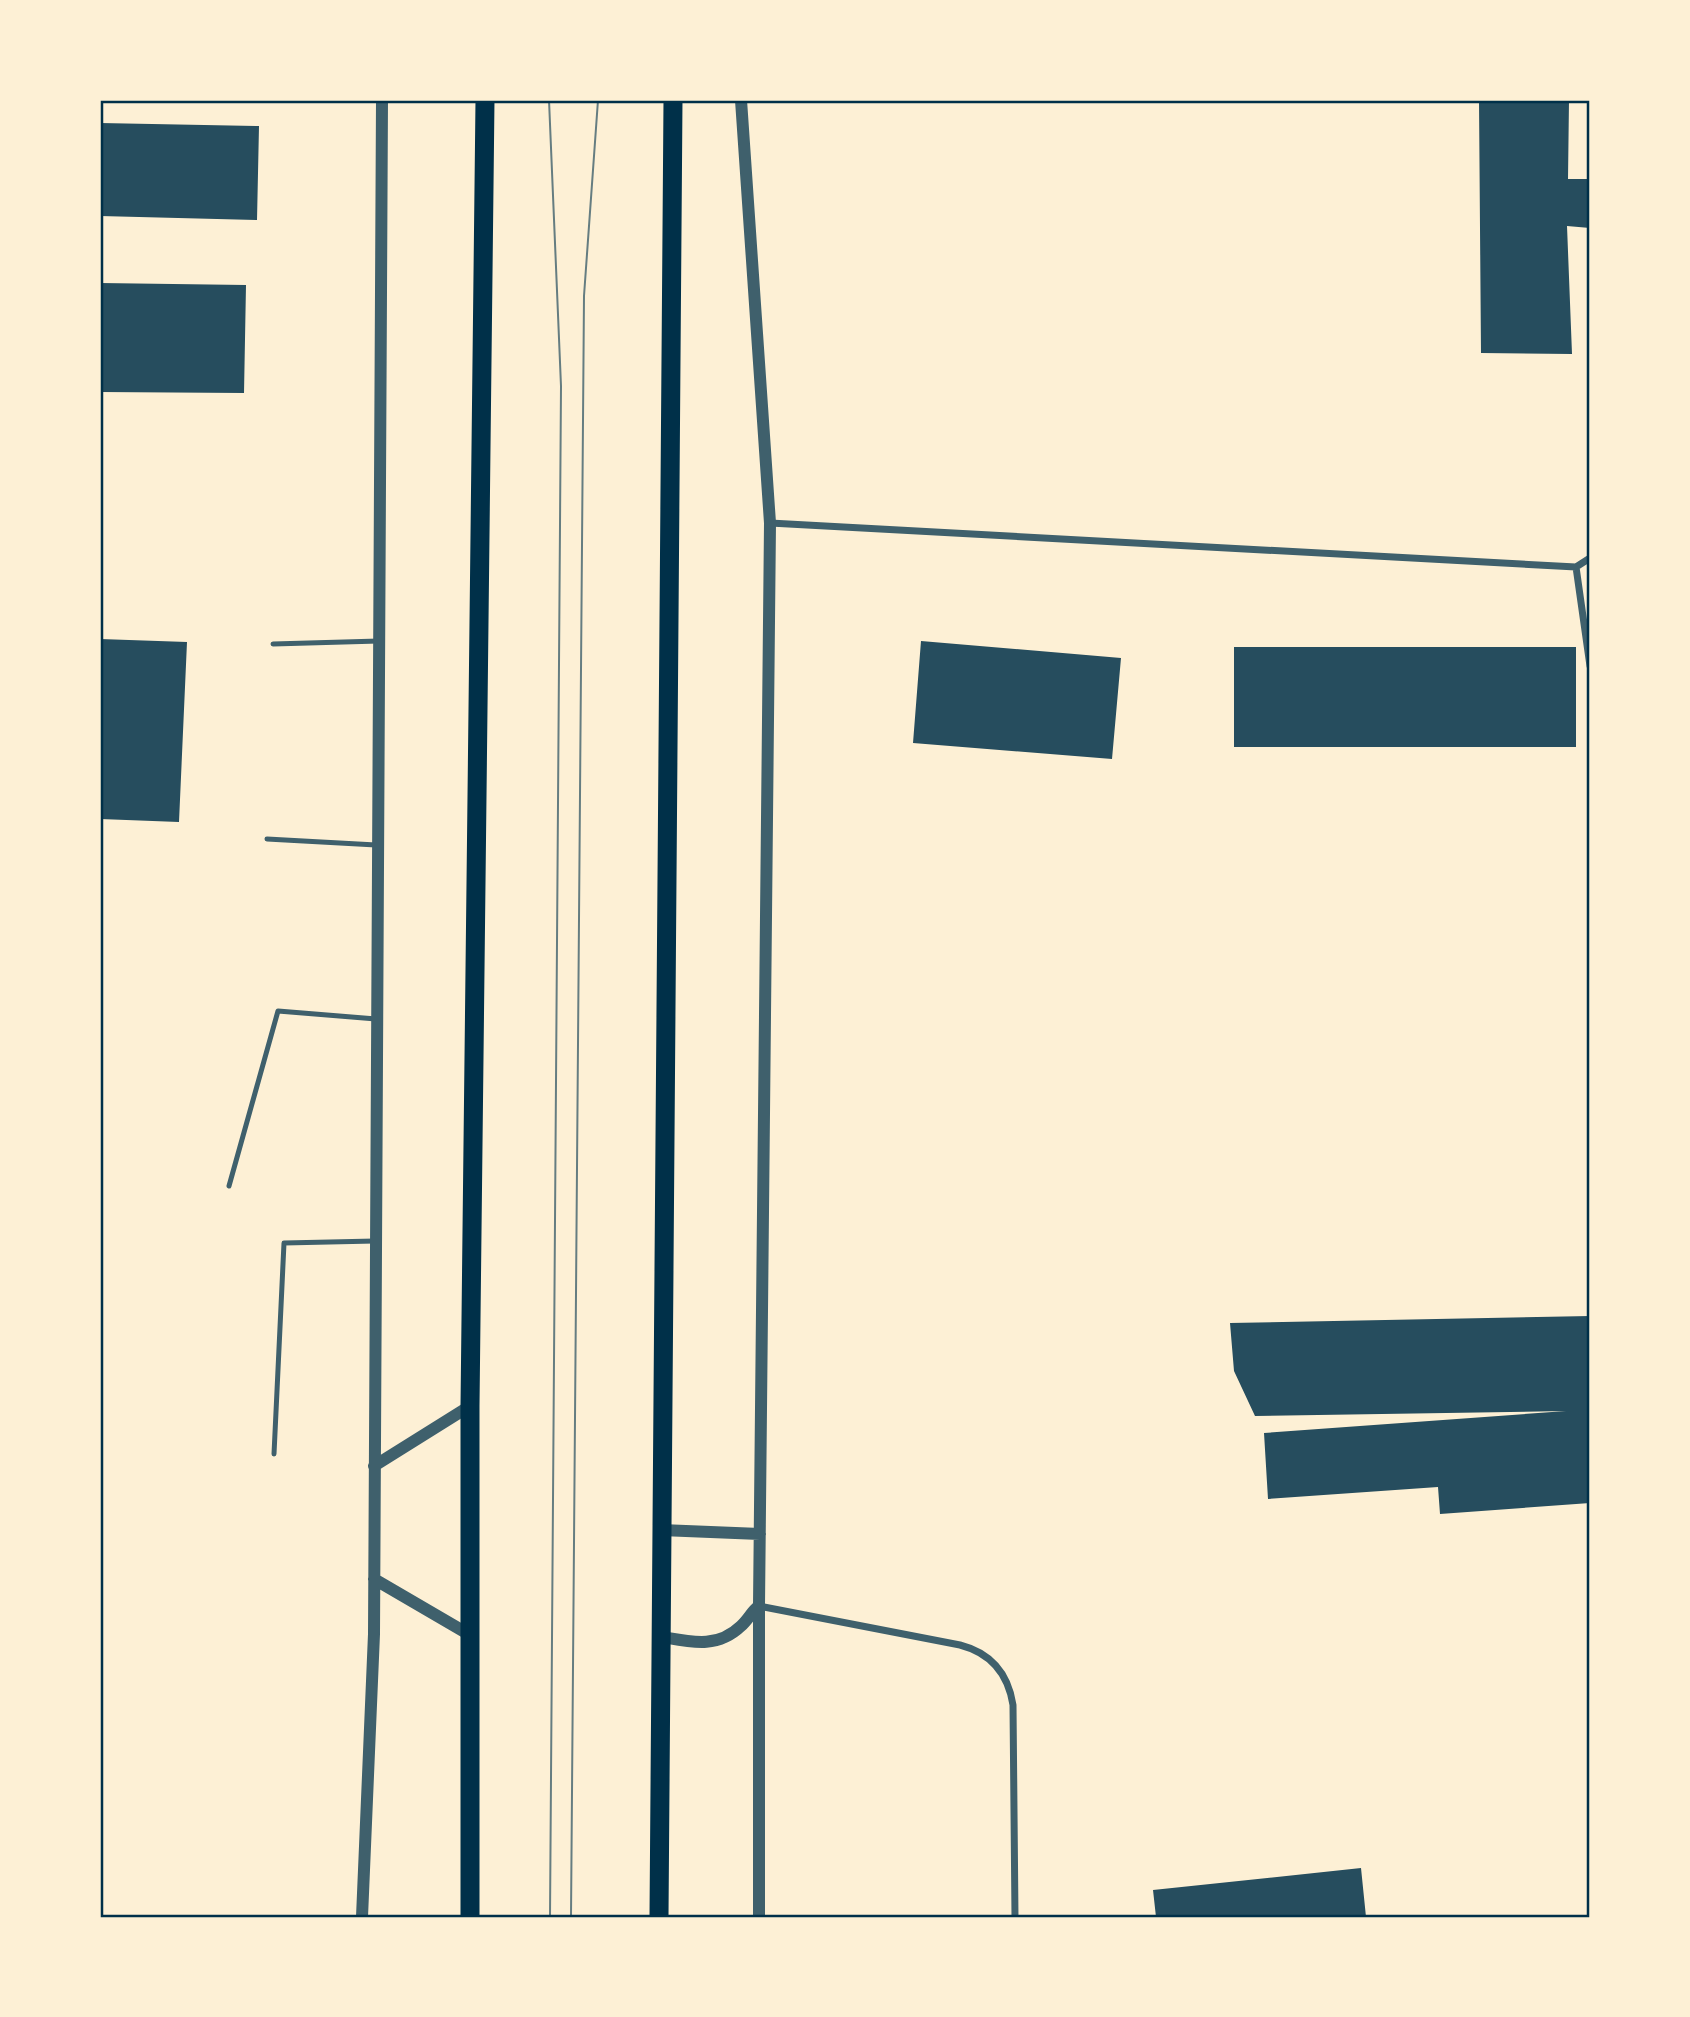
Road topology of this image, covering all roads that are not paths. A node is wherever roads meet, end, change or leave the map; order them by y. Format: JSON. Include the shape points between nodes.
{"nodes":[{"id":1,"x":382,"y":100,"type":"edge"},
{"id":2,"x":485,"y":100,"type":"edge"},
{"id":3,"x":673,"y":100,"type":"edge"},
{"id":4,"x":741,"y":100,"type":"edge"},
{"id":5,"x":770,"y":523,"type":"junction"},
{"id":6,"x":1590,"y":558,"type":"edge"},
{"id":7,"x":1576,"y":567,"type":"junction"},
{"id":8,"x":379,"y":640,"type":"junction"},
{"id":9,"x":273,"y":644,"type":"dead end"},
{"id":10,"x":1590,"y":666,"type":"edge"},
{"id":11,"x":267,"y":839,"type":"dead end"},
{"id":12,"x":377,"y":845,"type":"junction"},
{"id":13,"x":376,"y":1019,"type":"junction"},
{"id":14,"x":229,"y":1186,"type":"dead end"},
{"id":15,"x":375,"y":1241,"type":"junction"},
{"id":16,"x":470,"y":1406,"type":"junction"},
{"id":17,"x":274,"y":1454,"type":"dead end"},
{"id":18,"x":374,"y":1466,"type":"junction"},
{"id":19,"x":661,"y":1530,"type":"junction"},
{"id":20,"x":760,"y":1534,"type":"junction"},
{"id":21,"x":374,"y":1579,"type":"junction"},
{"id":22,"x":759,"y":1606,"type":"junction"},
{"id":23,"x":470,"y":1635,"type":"junction"},
{"id":24,"x":662,"y":1637,"type":"junction"},
{"id":25,"x":362,"y":1917,"type":"edge"},
{"id":26,"x":470,"y":1917,"type":"edge"},
{"id":27,"x":659,"y":1917,"type":"edge"},
{"id":28,"x":759,"y":1917,"type":"edge"},
{"id":29,"x":1015,"y":1917,"type":"edge"}],
"edges":[{"from":1,"to":8,"type":"street"},
{"from":2,"to":16,"type":"highway"},
{"from":3,"to":19,"type":"highway"},
{"from":4,"to":5,"type":"street"},
{"from":5,"to":7,"type":"street"},
{"from":5,"to":20,"type":"street"},
{"from":6,"to":7,"type":"street"},
{"from":7,"to":10,"type":"street"},
{"from":8,"to":9,"type":"lane"},
{"from":8,"to":12,"type":"street"},
{"from":11,"to":12,"type":"lane"},
{"from":12,"to":13,"type":"street"},
{"from":13,"to":14,"type":"lane","via":[[278,1011]]},
{"from":13,"to":15,"type":"street"},
{"from":15,"to":17,"type":"lane","via":[[284,1243]]},
{"from":15,"to":18,"type":"street"},
{"from":16,"to":18,"type":"street"},
{"from":16,"to":23,"type":"highway"},
{"from":18,"to":21,"type":"street"},
{"from":19,"to":20,"type":"street"},
{"from":19,"to":24,"type":"highway"},
{"from":20,"to":22,"type":"street"},
{"from":21,"to":23,"type":"street"},
{"from":21,"to":25,"type":"street"},
{"from":22,"to":24,"type":"street","via":[[736,1632],[720,1640],[701,1643]]},
{"from":22,"to":28,"type":"street"},
{"from":22,"to":29,"type":"street","via":[[974,1648],[997,1665],[1013,1704]]},
{"from":23,"to":26,"type":"highway"},
{"from":24,"to":27,"type":"highway"}]}
